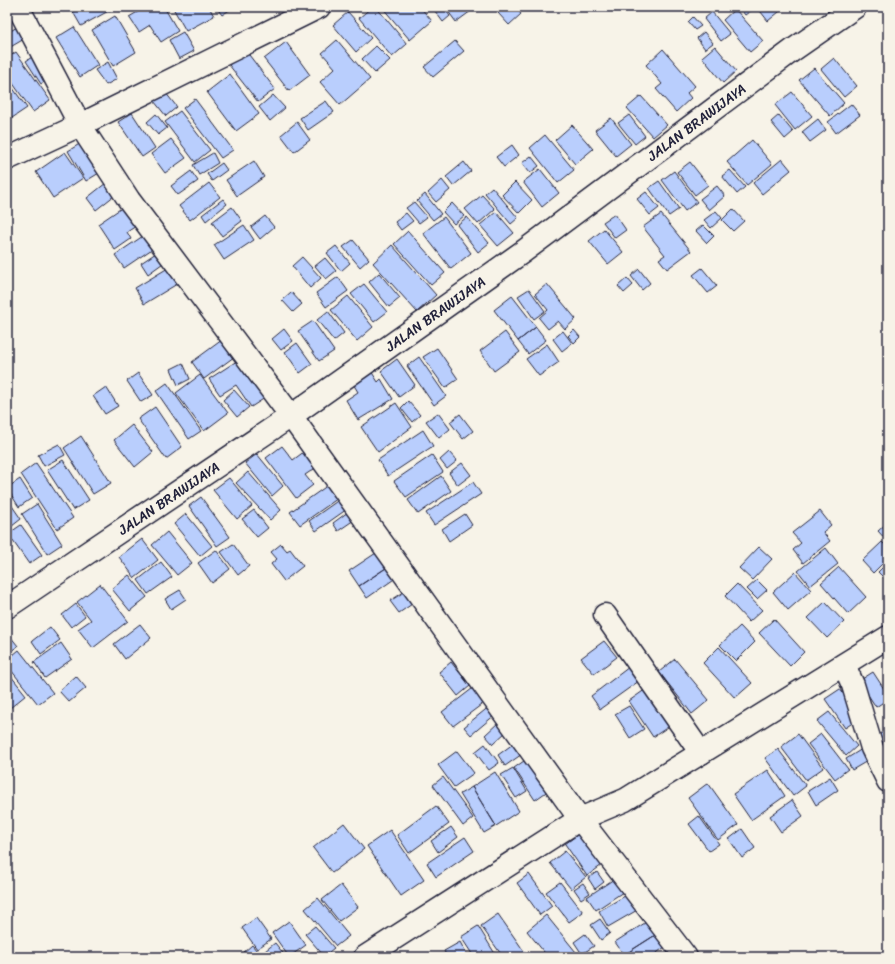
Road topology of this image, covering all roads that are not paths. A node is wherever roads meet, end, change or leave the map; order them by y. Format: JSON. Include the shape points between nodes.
{"nodes":[{"id":1,"x":18,"y":7,"type":"edge"},
{"id":2,"x":319,"y":7,"type":"edge"},
{"id":3,"x":854,"y":7,"type":"edge"},
{"id":4,"x":80,"y":125,"type":"junction"},
{"id":5,"x":7,"y":159,"type":"edge"},
{"id":6,"x":291,"y":416,"type":"junction"},
{"id":7,"x":7,"y":607,"type":"edge"},
{"id":8,"x":605,"y":615,"type":"dead end"},
{"id":9,"x":888,"y":637,"type":"edge"},
{"id":10,"x":844,"y":665,"type":"junction"},
{"id":11,"x":701,"y":752,"type":"junction"},
{"id":12,"x":888,"y":781,"type":"edge"},
{"id":13,"x":580,"y":819,"type":"junction"},
{"id":14,"x":365,"y":957,"type":"edge"},
{"id":15,"x":686,"y":957,"type":"edge"}],
"edges":[{"from":1,"to":4,"type":"street"},
{"from":2,"to":4,"type":"street"},
{"from":3,"to":6,"type":"street","name":"JALAN BRAWIJAYA","via":[[524,251]]},
{"from":4,"to":5,"type":"street"},
{"from":4,"to":6,"type":"street","via":[[129,200]]},
{"from":6,"to":7,"type":"street","name":"JALAN BRAWIJAYA"},
{"from":6,"to":13,"type":"street"},
{"from":8,"to":11,"type":"street"},
{"from":9,"to":10,"type":"street"},
{"from":10,"to":11,"type":"street"},
{"from":10,"to":12,"type":"street","via":[[853,685],[872,748]]},
{"from":11,"to":13,"type":"street","via":[[625,800]]},
{"from":13,"to":14,"type":"street"},
{"from":13,"to":15,"type":"street"}]}
